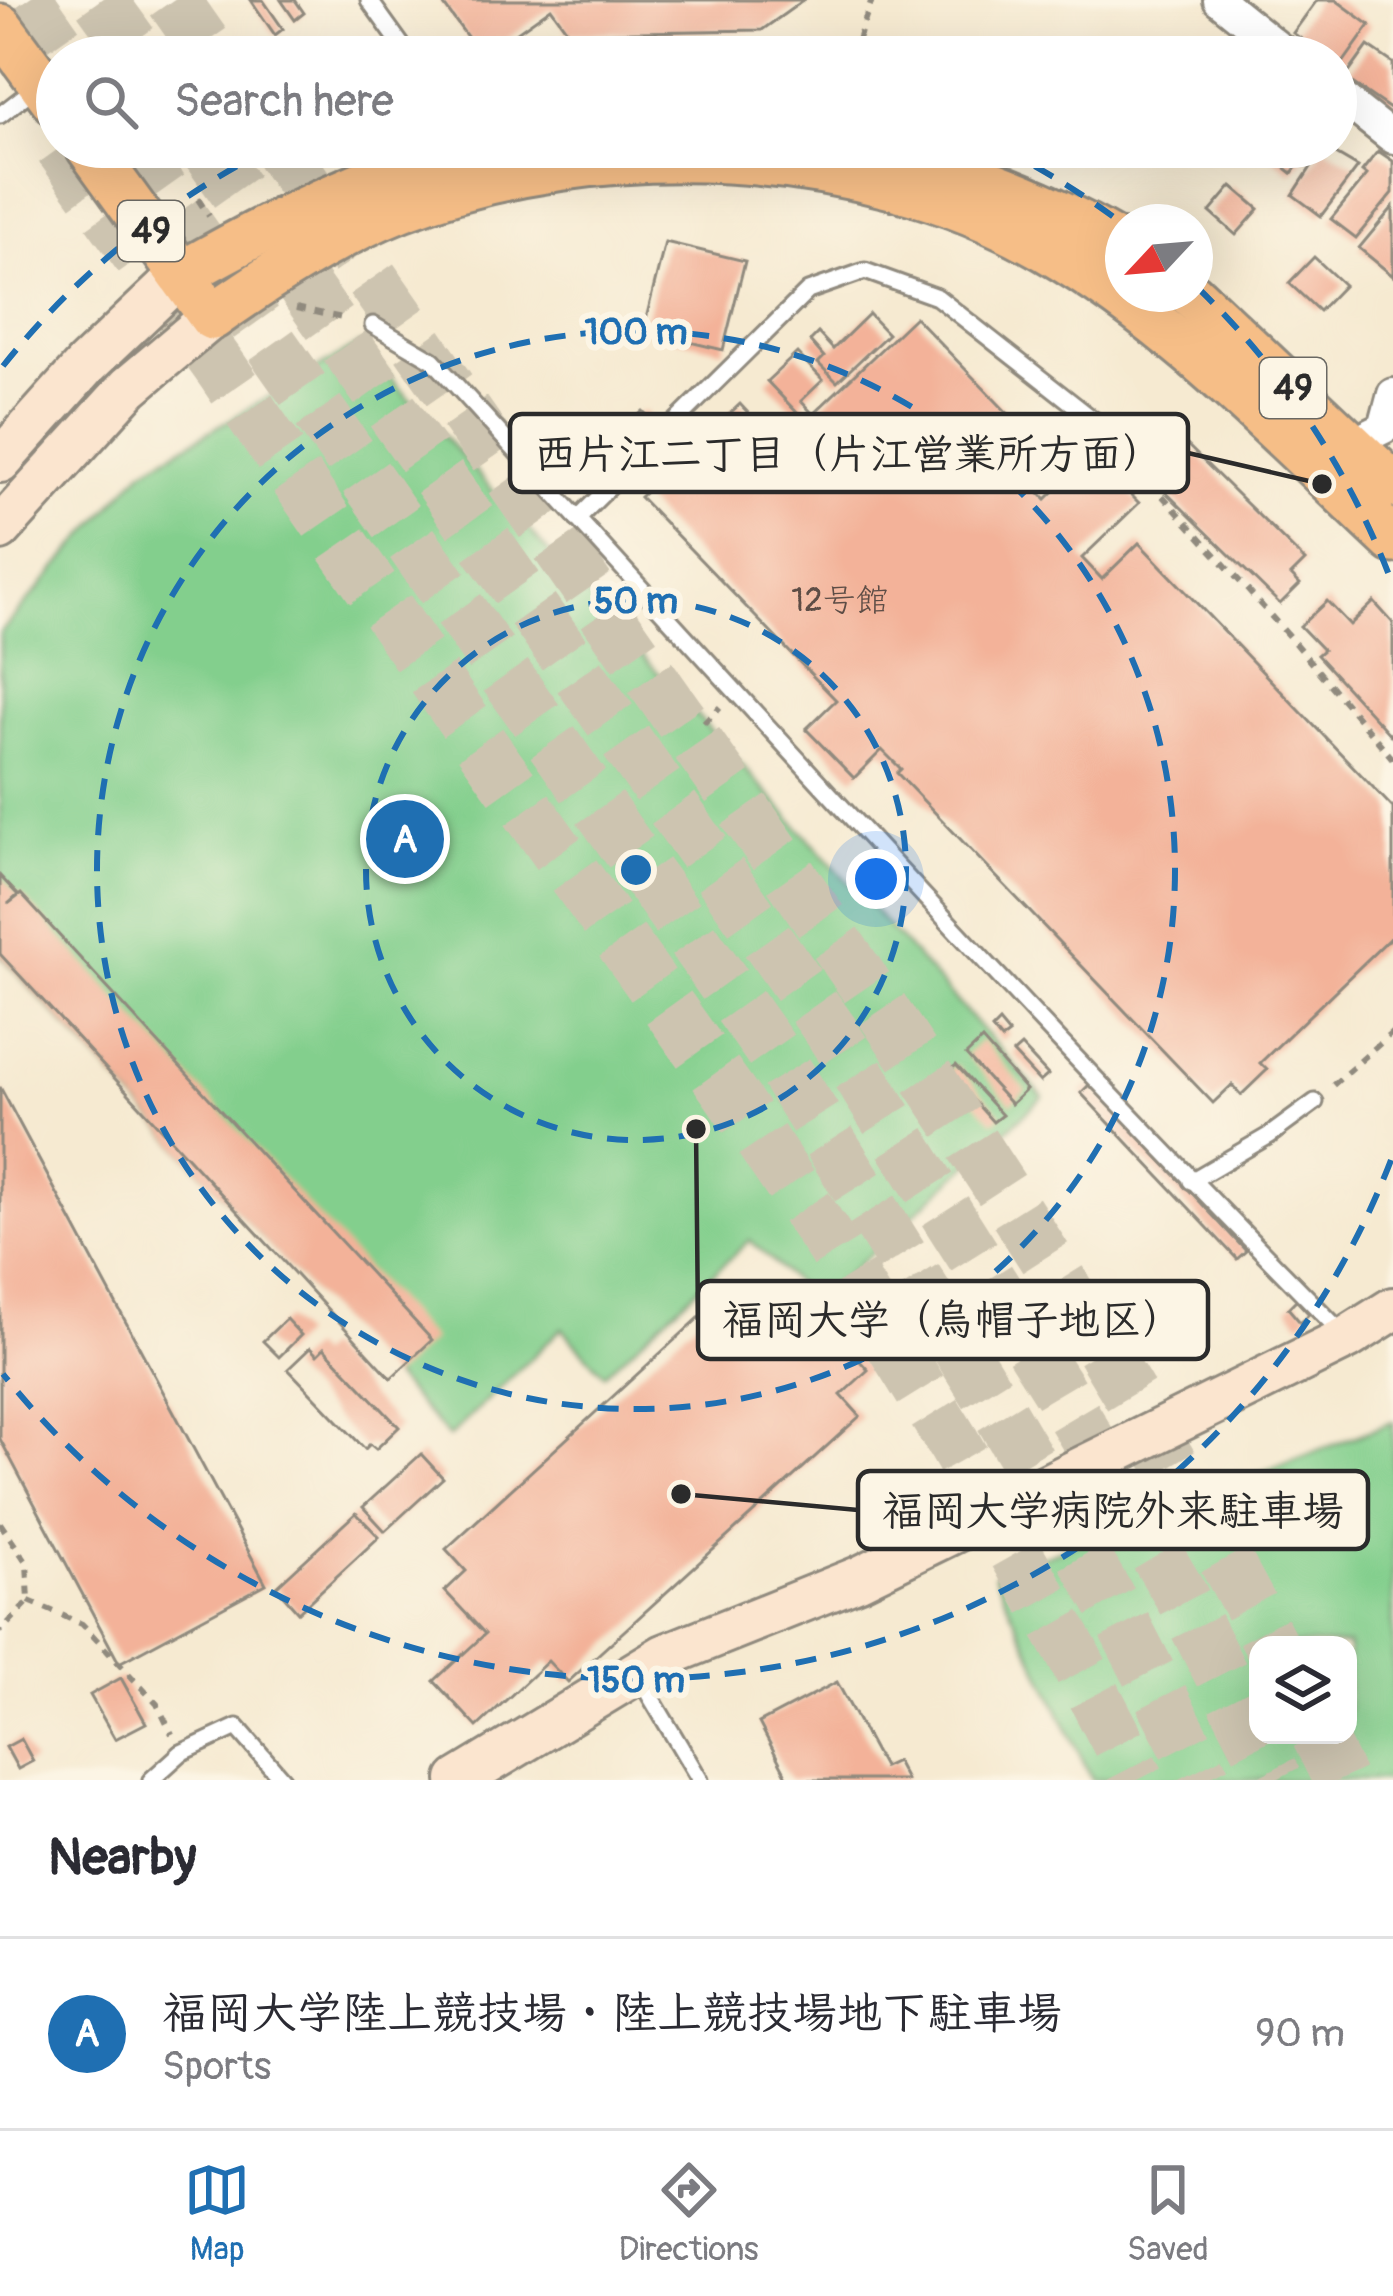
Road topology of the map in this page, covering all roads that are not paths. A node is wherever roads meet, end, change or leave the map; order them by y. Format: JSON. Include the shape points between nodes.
{"nodes":[{"id":1,"x":369,"y":0,"type":"edge"},
{"id":2,"x":1240,"y":6,"type":"edge"},
{"id":3,"x":0,"y":27,"type":"edge"},
{"id":4,"x":395,"y":36,"type":"edge"},
{"id":5,"x":1269,"y":36,"type":"edge"},
{"id":6,"x":36,"y":75,"type":"edge"},
{"id":7,"x":36,"y":99,"type":"edge"},
{"id":8,"x":1357,"y":110,"type":"edge"},
{"id":9,"x":0,"y":115,"type":"edge"},
{"id":10,"x":1393,"y":138,"type":"edge"},
{"id":11,"x":104,"y":168,"type":"edge"},
{"id":12,"x":402,"y":168,"type":"edge"},
{"id":13,"x":560,"y":168,"type":"edge"},
{"id":14,"x":796,"y":168,"type":"edge"},
{"id":15,"x":943,"y":168,"type":"edge"},
{"id":16,"x":1105,"y":236,"type":"edge"},
{"id":17,"x":182,"y":274,"type":"junction"},
{"id":18,"x":1210,"y":312,"type":"edge"},
{"id":19,"x":212,"y":317,"type":"junction"},
{"id":20,"x":374,"y":326,"type":"road end"},
{"id":21,"x":1393,"y":394,"type":"edge"},
{"id":22,"x":1100,"y":425,"type":"road end"},
{"id":23,"x":1352,"y":445,"type":"junction"},
{"id":24,"x":0,"y":461,"type":"edge"},
{"id":25,"x":1393,"y":485,"type":"edge"},
{"id":26,"x":578,"y":519,"type":"junction"},
{"id":27,"x":0,"y":529,"type":"edge"},
{"id":28,"x":1393,"y":540,"type":"edge"},
{"id":29,"x":1315,"y":1102,"type":"road end"},
{"id":30,"x":1191,"y":1181,"type":"junction"},
{"id":31,"x":1393,"y":1309,"type":"edge"},
{"id":32,"x":1347,"y":1338,"type":"junction"},
{"id":33,"x":637,"y":1673,"type":"junction"},
{"id":34,"x":151,"y":1780,"type":"edge"},
{"id":35,"x":283,"y":1780,"type":"edge"},
{"id":36,"x":459,"y":1780,"type":"edge"},
{"id":37,"x":700,"y":1780,"type":"edge"}],
"edges":[{"from":1,"to":4,"type":"lane"},
{"from":2,"to":5,"type":"street"},
{"from":3,"to":6,"type":"main road"},
{"from":7,"to":9,"type":"lane"},
{"from":8,"to":10,"type":"street"},
{"from":11,"to":17,"type":"main road","number":"49"},
{"from":12,"to":17,"type":"main road","number":"49"},
{"from":13,"to":19,"type":"main road","number":"49","via":[[422,202],[342,235]]},
{"from":14,"to":28,"type":"main road","number":"49","via":[[958,208],[1045,248],[1161,327]]},
{"from":15,"to":16,"type":"main road"},
{"from":17,"to":19,"type":"main road","number":"49"},
{"from":17,"to":24,"type":"street"},
{"from":18,"to":23,"type":"main road","number":"49"},
{"from":19,"to":27,"type":"street","via":[[129,387]]},
{"from":20,"to":26,"type":"lane","via":[[433,360]]},
{"from":21,"to":23,"type":"street","via":[[1384,428]]},
{"from":22,"to":26,"type":"lane","via":[[937,297],[865,272],[808,292]]},
{"from":23,"to":25,"type":"main road","number":"49"},
{"from":26,"to":30,"type":"lane"},
{"from":29,"to":30,"type":"lane"},
{"from":30,"to":32,"type":"lane"},
{"from":31,"to":32,"type":"street"},
{"from":32,"to":33,"type":"street","via":[[859,1578]]},
{"from":33,"to":36,"type":"street"},
{"from":33,"to":37,"type":"lane"},
{"from":34,"to":35,"type":"lane","via":[[181,1754],[237,1726]]}]}
